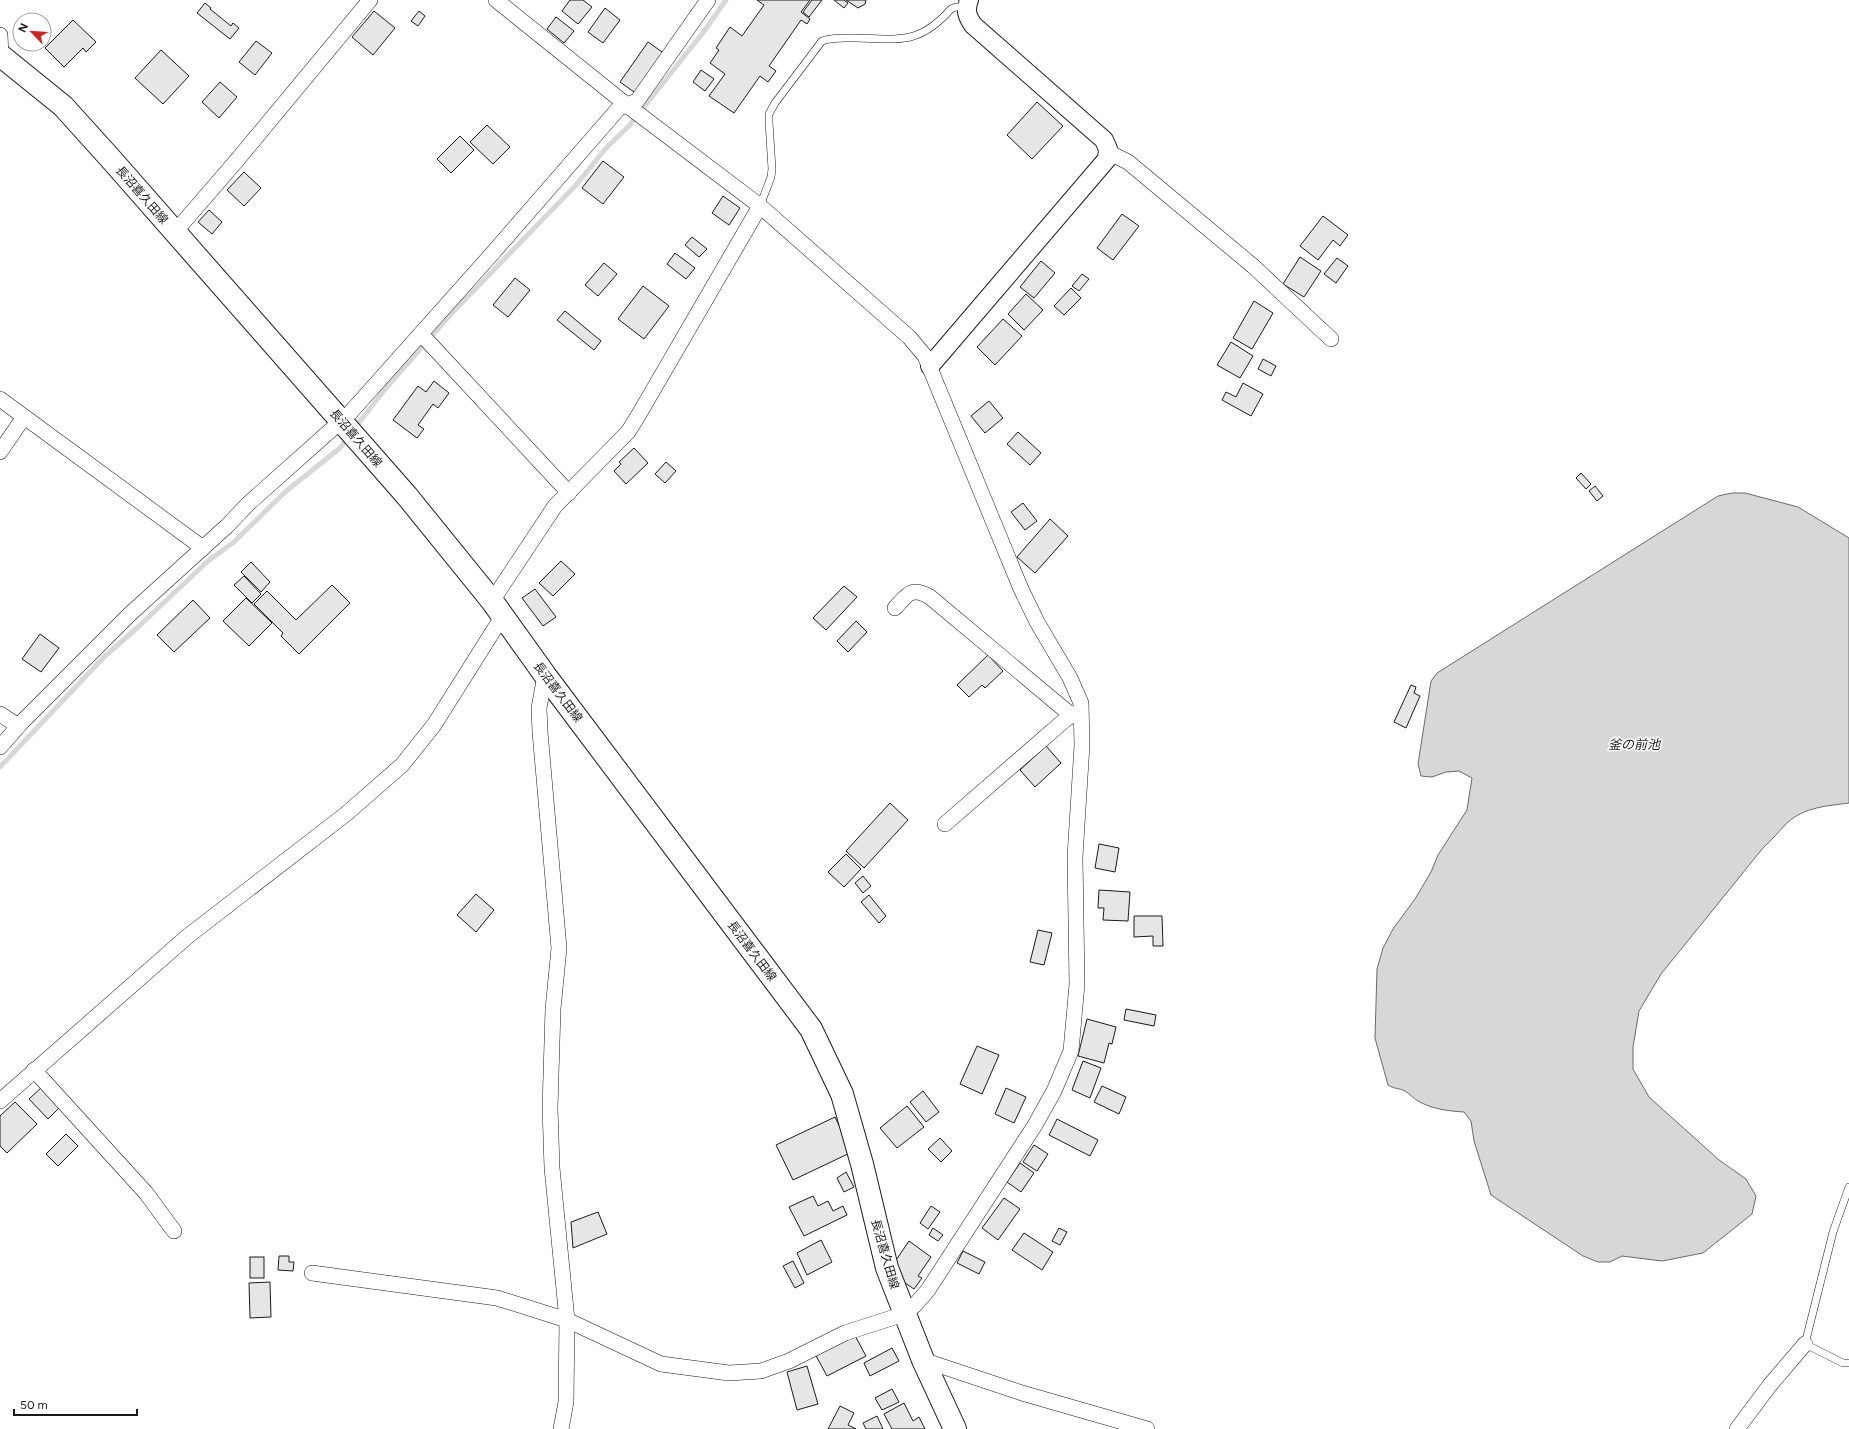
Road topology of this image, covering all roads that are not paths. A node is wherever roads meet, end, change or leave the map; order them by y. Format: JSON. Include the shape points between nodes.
{"nodes":[{"id":1,"x":370,"y":0,"type":"edge"},
{"id":2,"x":496,"y":0,"type":"edge"},
{"id":3,"x":708,"y":0,"type":"edge"},
{"id":4,"x":967,"y":4,"type":"edge"},
{"id":5,"x":0,"y":49,"type":"edge"},
{"id":6,"x":628,"y":106,"type":"junction"},
{"id":7,"x":1108,"y":152,"type":"junction"},
{"id":8,"x":760,"y":206,"type":"junction"},
{"id":9,"x":175,"y":232,"type":"junction"},
{"id":10,"x":421,"y":334,"type":"junction"},
{"id":11,"x":1331,"y":339,"type":"dead end"},
{"id":12,"x":930,"y":366,"type":"junction"},
{"id":13,"x":0,"y":399,"type":"edge"},
{"id":14,"x":24,"y":417,"type":"junction"},
{"id":15,"x":341,"y":421,"type":"junction"},
{"id":16,"x":0,"y":452,"type":"edge"},
{"id":17,"x":569,"y":493,"type":"junction"},
{"id":18,"x":203,"y":548,"type":"junction"},
{"id":19,"x":894,"y":608,"type":"dead end"},
{"id":20,"x":497,"y":609,"type":"junction"},
{"id":21,"x":545,"y":675,"type":"junction"},
{"id":22,"x":1076,"y":713,"type":"junction"},
{"id":23,"x":0,"y":714,"type":"edge"},
{"id":24,"x":18,"y":726,"type":"junction"},
{"id":25,"x":0,"y":747,"type":"edge"},
{"id":26,"x":945,"y":824,"type":"dead end"},
{"id":27,"x":34,"y":1070,"type":"junction"},
{"id":28,"x":0,"y":1101,"type":"edge"},
{"id":29,"x":1849,"y":1187,"type":"edge"},
{"id":30,"x":174,"y":1231,"type":"dead end"},
{"id":31,"x":312,"y":1273,"type":"dead end"},
{"id":32,"x":904,"y":1314,"type":"junction"},
{"id":33,"x":567,"y":1320,"type":"junction"},
{"id":34,"x":1805,"y":1344,"type":"junction"},
{"id":35,"x":923,"y":1360,"type":"junction"},
{"id":36,"x":1849,"y":1362,"type":"edge"},
{"id":37,"x":561,"y":1429,"type":"edge"},
{"id":38,"x":955,"y":1429,"type":"edge"},
{"id":39,"x":1147,"y":1429,"type":"edge"},
{"id":40,"x":1737,"y":1429,"type":"edge"}],
"edges":[{"from":1,"to":9,"type":"street"},
{"from":2,"to":6,"type":"street"},
{"from":3,"to":6,"type":"street","via":[[637,101]]},
{"from":4,"to":7,"type":"street","via":[[966,15],[973,25],[1104,140]]},
{"from":4,"to":8,"type":"lane","via":[[951,9],[921,34],[911,38],[835,37],[822,41],[769,114],[772,169]]},
{"from":5,"to":9,"type":"main road","name":"長沼喜久田線","via":[[63,106]]},
{"from":6,"to":8,"type":"street"},
{"from":6,"to":10,"type":"street","via":[[619,108]]},
{"from":7,"to":11,"type":"street","via":[[1128,162],[1253,266]]},
{"from":7,"to":12,"type":"street","via":[[1107,159]]},
{"from":8,"to":12,"type":"street","via":[[909,337]]},
{"from":8,"to":17,"type":"street","via":[[628,432]]},
{"from":9,"to":15,"type":"main road","name":"長沼喜久田線"},
{"from":10,"to":15,"type":"street"},
{"from":10,"to":17,"type":"street"},
{"from":12,"to":22,"type":"street","via":[[1018,583],[1037,622],[1070,678],[1081,704]]},
{"from":13,"to":14,"type":"street"},
{"from":14,"to":16,"type":"street"},
{"from":14,"to":18,"type":"street"},
{"from":15,"to":18,"type":"street"},
{"from":15,"to":20,"type":"main road","name":"長沼喜久田線","via":[[407,496]]},
{"from":17,"to":20,"type":"street","via":[[547,516]]},
{"from":18,"to":24,"type":"street","via":[[130,614]]},
{"from":19,"to":22,"type":"street","via":[[909,593],[921,592],[930,597]]},
{"from":20,"to":21,"type":"main road","name":"長沼喜久田線"},
{"from":20,"to":27,"type":"street","via":[[434,724],[402,765],[303,849],[188,936]]},
{"from":21,"to":32,"type":"main road","name":"長沼喜久田線","via":[[811,1029],[842,1094],[887,1268]]},
{"from":21,"to":33,"type":"street","via":[[539,724],[559,948],[552,1037],[552,1168]]},
{"from":22,"to":26,"type":"street"},
{"from":22,"to":32,"type":"street","via":[[1082,745],[1074,857],[1077,984],[1071,1051],[1067,1065],[1035,1125],[928,1290]]},
{"from":23,"to":24,"type":"street"},
{"from":24,"to":25,"type":"street"},
{"from":27,"to":28,"type":"street"},
{"from":27,"to":30,"type":"street","via":[[146,1193]]},
{"from":29,"to":34,"type":"lane","via":[[1833,1232]]},
{"from":31,"to":33,"type":"street","via":[[497,1298]]},
{"from":32,"to":33,"type":"street","via":[[845,1333],[789,1362],[761,1371],[729,1373],[662,1364]]},
{"from":32,"to":35,"type":"main road","name":"長沼喜久田線"},
{"from":33,"to":37,"type":"street","via":[[566,1402]]},
{"from":34,"to":36,"type":"lane","via":[[1843,1363]]},
{"from":34,"to":40,"type":"street"},
{"from":35,"to":38,"type":"main road","name":"長沼喜久田線"},
{"from":35,"to":39,"type":"street","via":[[1022,1393]]}]}
